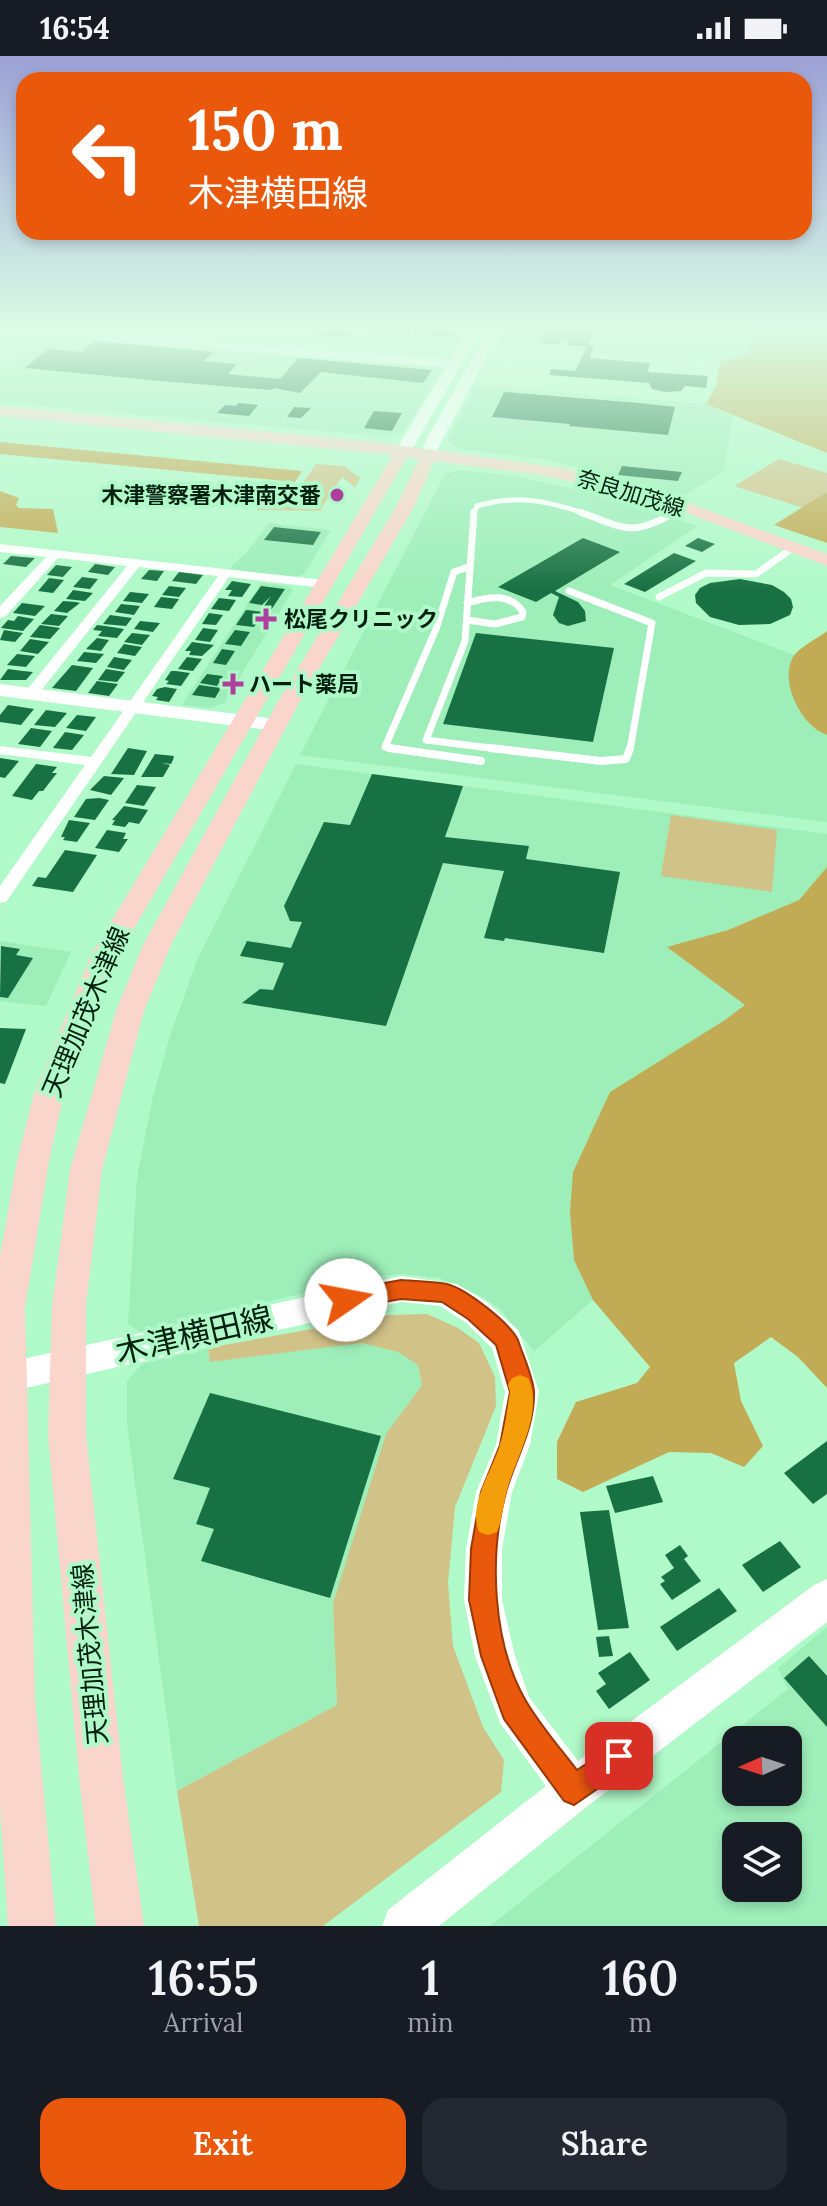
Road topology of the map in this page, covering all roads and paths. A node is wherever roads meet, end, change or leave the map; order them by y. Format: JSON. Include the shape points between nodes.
{"nodes":[{"id":1,"x":55,"y":416,"type":"edge"},
{"id":2,"x":429,"y":416,"type":"edge"},
{"id":3,"x":436,"y":416,"type":"edge"},
{"id":4,"x":0,"y":422,"type":"edge"},
{"id":5,"x":410,"y":455,"type":"junction"},
{"id":6,"x":684,"y":508,"type":"junction"},
{"id":7,"x":794,"y":547,"type":"junction"},
{"id":8,"x":0,"y":548,"type":"edge"},
{"id":9,"x":55,"y":554,"type":"junction"},
{"id":10,"x":827,"y":560,"type":"edge"},
{"id":11,"x":136,"y":563,"type":"junction"},
{"id":12,"x":468,"y":567,"type":"junction"},
{"id":13,"x":226,"y":573,"type":"junction"},
{"id":14,"x":324,"y":584,"type":"junction"},
{"id":15,"x":569,"y":591,"type":"dead end"},
{"id":16,"x":659,"y":597,"type":"dead end"},
{"id":17,"x":467,"y":603,"type":"junction"},
{"id":18,"x":0,"y":614,"type":"edge"},
{"id":19,"x":467,"y":620,"type":"junction"},
{"id":20,"x":0,"y":690,"type":"edge"},
{"id":21,"x":31,"y":694,"type":"junction"},
{"id":22,"x":131,"y":707,"type":"junction"},
{"id":23,"x":242,"y":721,"type":"junction"},
{"id":24,"x":276,"y":725,"type":"junction"},
{"id":25,"x":0,"y":750,"type":"edge"},
{"id":26,"x":481,"y":761,"type":"dead end"},
{"id":27,"x":95,"y":762,"type":"junction"},
{"id":28,"x":0,"y":898,"type":"edge"},
{"id":29,"x":67,"y":1363,"type":"junction"},
{"id":30,"x":3,"y":1378,"type":"edge"},
{"id":31,"x":827,"y":1598,"type":"edge"},
{"id":32,"x":574,"y":1790,"type":"junction"},
{"id":33,"x":119,"y":1917,"type":"edge"},
{"id":34,"x":32,"y":1926,"type":"edge"},
{"id":35,"x":404,"y":1926,"type":"edge"}],
"edges":[{"from":1,"to":5,"type":"main road","name":"奈良加茂線","via":[[376,447]]},
{"from":2,"to":5,"type":"street"},
{"from":3,"to":5,"type":"street"},
{"from":4,"to":5,"type":"main road","name":"奈良加茂線"},
{"from":5,"to":6,"type":"main road","name":"奈良加茂線","via":[[559,472]]},
{"from":5,"to":14,"type":"main road","name":"天理加茂木津線"},
{"from":5,"to":24,"type":"main road","name":"天理加茂木津線","via":[[405,507]]},
{"from":6,"to":7,"type":"main road","name":"奈良加茂線"},
{"from":6,"to":12,"type":"lane","via":[[647,528],[631,529],[538,499],[487,501],[477,506],[472,518]]},
{"from":7,"to":10,"type":"main road","name":"奈良加茂線"},
{"from":7,"to":16,"type":"lane","via":[[756,574],[706,573]]},
{"from":8,"to":9,"type":"street"},
{"from":9,"to":11,"type":"street"},
{"from":9,"to":18,"type":"street"},
{"from":11,"to":13,"type":"street"},
{"from":11,"to":21,"type":"street"},
{"from":12,"to":17,"type":"lane"},
{"from":12,"to":26,"type":"lane","via":[[454,572],[448,583],[436,629],[385,747]]},
{"from":13,"to":14,"type":"street"},
{"from":13,"to":22,"type":"street"},
{"from":14,"to":23,"type":"main road","name":"天理加茂木津線"},
{"from":15,"to":19,"type":"lane","via":[[652,623],[626,759],[601,761],[426,740],[465,641]]},
{"from":17,"to":19,"type":"lane"},
{"from":17,"to":19,"type":"lane","via":[[499,597],[523,612],[511,623]]},
{"from":20,"to":21,"type":"street"},
{"from":21,"to":22,"type":"street"},
{"from":22,"to":23,"type":"street"},
{"from":22,"to":27,"type":"street"},
{"from":23,"to":24,"type":"street"},
{"from":23,"to":30,"type":"main road","name":"天理加茂木津線","via":[[106,953],[48,1097],[8,1308]]},
{"from":24,"to":29,"type":"main road","name":"天理加茂木津線","via":[[157,945],[130,1011],[86,1170]]},
{"from":25,"to":27,"type":"street"},
{"from":27,"to":28,"type":"street"},
{"from":29,"to":30,"type":"street","name":"木津横田線"},
{"from":29,"to":32,"type":"street","name":"木津横田線","via":[[401,1289],[446,1293],[476,1312],[506,1340],[522,1392],[513,1445],[494,1492],[484,1549],[483,1600],[514,1709]]},
{"from":29,"to":33,"type":"main road","name":"天理加茂木津線","via":[[67,1435]]},
{"from":30,"to":34,"type":"main road","name":"天理加茂木津線","via":[[14,1698]]},
{"from":31,"to":32,"type":"street"},
{"from":32,"to":35,"type":"street"}]}
